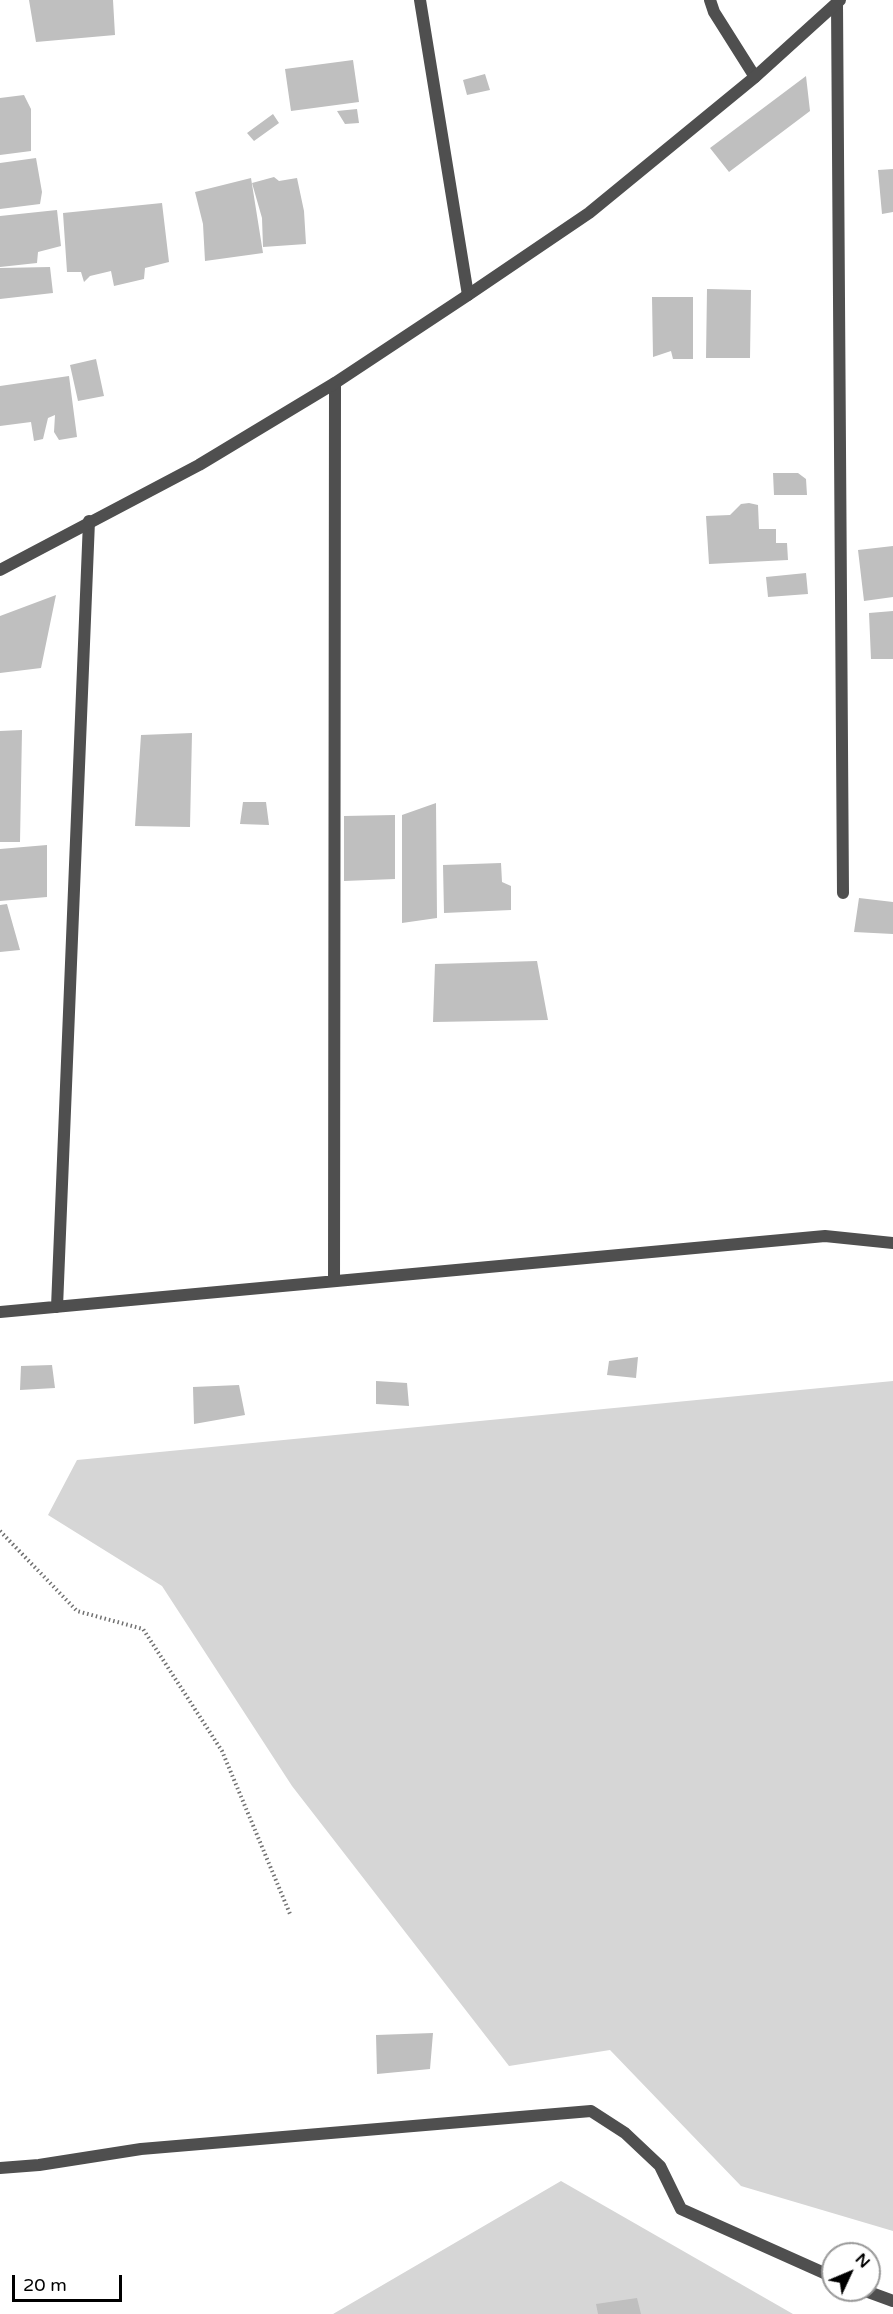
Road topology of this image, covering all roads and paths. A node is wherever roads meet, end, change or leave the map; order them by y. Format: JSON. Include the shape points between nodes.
{"nodes":[{"id":1,"x":420,"y":0,"type":"edge"},
{"id":2,"x":710,"y":0,"type":"edge"},
{"id":3,"x":838,"y":1,"type":"edge"},
{"id":4,"x":755,"y":77,"type":"junction"},
{"id":5,"x":468,"y":295,"type":"junction"},
{"id":6,"x":335,"y":383,"type":"junction"},
{"id":7,"x":89,"y":521,"type":"junction"},
{"id":8,"x":0,"y":570,"type":"edge"},
{"id":9,"x":843,"y":893,"type":"dead end"},
{"id":10,"x":893,"y":1243,"type":"edge"},
{"id":11,"x":334,"y":1281,"type":"junction"},
{"id":12,"x":57,"y":1307,"type":"junction"},
{"id":13,"x":0,"y":1312,"type":"edge"},
{"id":14,"x":0,"y":1531,"type":"edge"},
{"id":15,"x":290,"y":1914,"type":"dead end"},
{"id":16,"x":0,"y":2168,"type":"edge"},
{"id":17,"x":821,"y":2272,"type":"edge"}],
"edges":[{"from":1,"to":5,"type":"street"},
{"from":2,"to":4,"type":"street"},
{"from":3,"to":4,"type":"street"},
{"from":3,"to":9,"type":"street"},
{"from":4,"to":5,"type":"street","via":[[589,213]]},
{"from":5,"to":6,"type":"street"},
{"from":6,"to":7,"type":"street","via":[[199,465]]},
{"from":6,"to":11,"type":"street"},
{"from":7,"to":8,"type":"street"},
{"from":7,"to":12,"type":"street"},
{"from":10,"to":11,"type":"street","via":[[825,1236]]},
{"from":11,"to":12,"type":"street"},
{"from":12,"to":13,"type":"street"},
{"from":14,"to":15,"type":"path","via":[[77,1611],[143,1629],[222,1751]]},
{"from":16,"to":17,"type":"street","via":[[141,2149],[591,2111],[626,2133],[660,2166],[681,2209]]}]}
